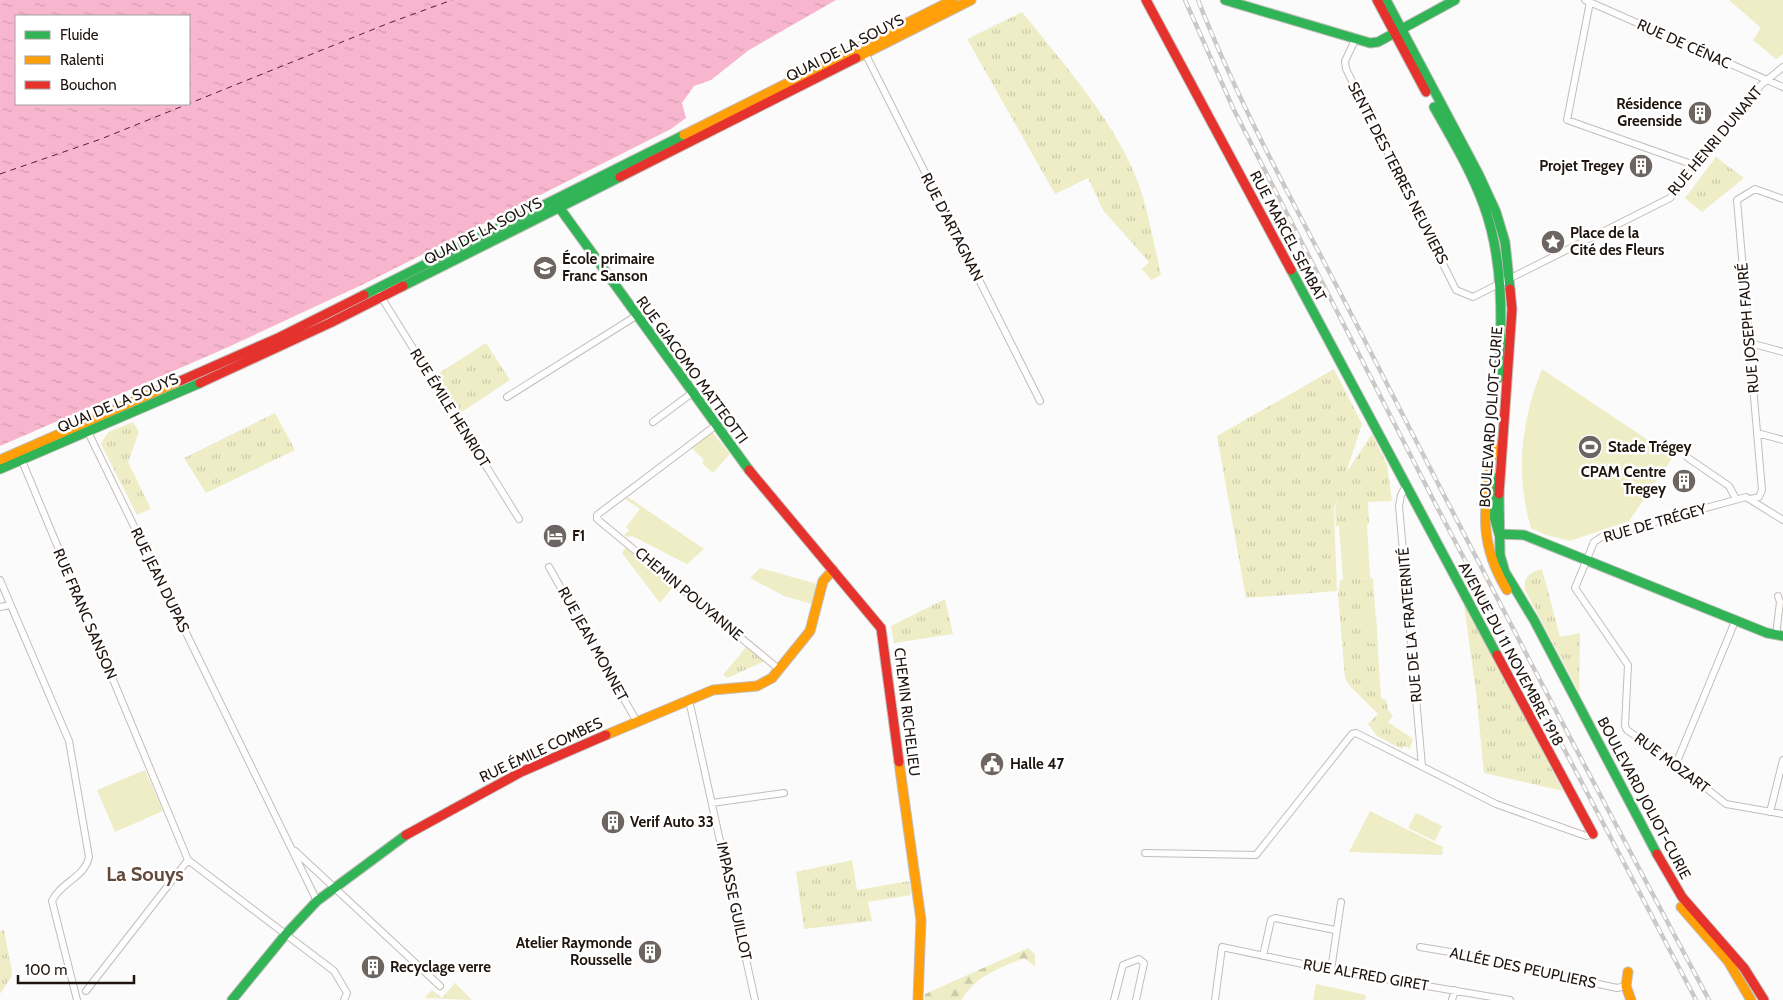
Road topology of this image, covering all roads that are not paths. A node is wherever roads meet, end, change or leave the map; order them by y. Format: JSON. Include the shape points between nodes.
{"nodes":[{"id":1,"x":953,"y":0,"type":"edge"},
{"id":2,"x":971,"y":0,"type":"edge"},
{"id":3,"x":1146,"y":0,"type":"edge"},
{"id":4,"x":1225,"y":0,"type":"edge"},
{"id":5,"x":1377,"y":0,"type":"edge"},
{"id":6,"x":1386,"y":0,"type":"edge"},
{"id":7,"x":1455,"y":0,"type":"edge"},
{"id":8,"x":1233,"y":1,"type":"edge"},
{"id":9,"x":1588,"y":1,"type":"edge"},
{"id":10,"x":1398,"y":31,"type":"junction"},
{"id":11,"x":1355,"y":40,"type":"junction"},
{"id":12,"x":863,"y":49,"type":"junction"},
{"id":13,"x":1783,"y":67,"type":"edge"},
{"id":14,"x":1767,"y":80,"type":"junction"},
{"id":15,"x":1783,"y":86,"type":"edge"},
{"id":16,"x":1697,"y":166,"type":"junction"},
{"id":17,"x":1783,"y":199,"type":"edge"},
{"id":18,"x":557,"y":204,"type":"junction"},
{"id":19,"x":1510,"y":279,"type":"junction"},
{"id":20,"x":1499,"y":285,"type":"junction"},
{"id":21,"x":379,"y":294,"type":"junction"},
{"id":22,"x":1474,"y":298,"type":"joint"},
{"id":23,"x":636,"y":316,"type":"junction"},
{"id":24,"x":1509,"y":341,"type":"junction"},
{"id":25,"x":1750,"y":343,"type":"junction"},
{"id":26,"x":1783,"y":352,"type":"edge"},
{"id":27,"x":692,"y":393,"type":"junction"},
{"id":28,"x":507,"y":397,"type":"dead end"},
{"id":29,"x":1040,"y":401,"type":"dead end"},
{"id":30,"x":652,"y":422,"type":"dead end"},
{"id":31,"x":715,"y":426,"type":"junction"},
{"id":32,"x":85,"y":428,"type":"junction"},
{"id":33,"x":1757,"y":433,"type":"junction"},
{"id":34,"x":1783,"y":440,"type":"edge"},
{"id":35,"x":20,"y":456,"type":"junction"},
{"id":36,"x":1688,"y":458,"type":"dead end"},
{"id":37,"x":0,"y":460,"type":"edge"},
{"id":38,"x":1492,"y":465,"type":"junction"},
{"id":39,"x":0,"y":469,"type":"edge"},
{"id":40,"x":752,"y":474,"type":"joint"},
{"id":41,"x":1406,"y":486,"type":"junction"},
{"id":42,"x":1736,"y":499,"type":"junction"},
{"id":43,"x":1751,"y":499,"type":"junction"},
{"id":44,"x":519,"y":519,"type":"dead end"},
{"id":45,"x":1783,"y":520,"type":"edge"},
{"id":46,"x":1499,"y":534,"type":"junction"},
{"id":47,"x":1586,"y":560,"type":"junction"},
{"id":48,"x":549,"y":567,"type":"dead end"},
{"id":49,"x":833,"y":570,"type":"junction"},
{"id":50,"x":0,"y":580,"type":"edge"},
{"id":51,"x":1778,"y":596,"type":"dead end"},
{"id":52,"x":10,"y":605,"type":"junction"},
{"id":53,"x":0,"y":607,"type":"edge"},
{"id":54,"x":1736,"y":619,"type":"junction"},
{"id":55,"x":1780,"y":636,"type":"edge"},
{"id":56,"x":780,"y":670,"type":"junction"},
{"id":57,"x":689,"y":700,"type":"junction"},
{"id":58,"x":637,"y":722,"type":"junction"},
{"id":59,"x":1783,"y":760,"type":"edge"},
{"id":60,"x":1676,"y":764,"type":"junction"},
{"id":61,"x":1422,"y":766,"type":"junction"},
{"id":62,"x":784,"y":793,"type":"dead end"},
{"id":63,"x":712,"y":803,"type":"junction"},
{"id":64,"x":1770,"y":812,"type":"junction"},
{"id":65,"x":1783,"y":814,"type":"edge"},
{"id":66,"x":1593,"y":834,"type":"joint"},
{"id":67,"x":294,"y":850,"type":"junction"},
{"id":68,"x":1145,"y":853,"type":"dead end"},
{"id":69,"x":188,"y":860,"type":"junction"},
{"id":70,"x":335,"y":886,"type":"junction"},
{"id":71,"x":317,"y":901,"type":"junction"},
{"id":72,"x":1340,"y":902,"type":"dead end"},
{"id":73,"x":1335,"y":930,"type":"junction"},
{"id":74,"x":286,"y":934,"type":"junction"},
{"id":75,"x":1420,"y":947,"type":"dead end"},
{"id":76,"x":1263,"y":956,"type":"junction"},
{"id":77,"x":1331,"y":970,"type":"junction"},
{"id":78,"x":1628,"y":972,"type":"dead end"},
{"id":79,"x":440,"y":986,"type":"dead end"},
{"id":80,"x":1626,"y":986,"type":"junction"},
{"id":81,"x":1455,"y":990,"type":"junction"},
{"id":82,"x":86,"y":991,"type":"dead end"},
{"id":83,"x":77,"y":1000,"type":"edge"},
{"id":84,"x":232,"y":1000,"type":"edge"},
{"id":85,"x":344,"y":1000,"type":"edge"},
{"id":86,"x":755,"y":1000,"type":"edge"},
{"id":87,"x":918,"y":1000,"type":"edge"},
{"id":88,"x":1114,"y":1000,"type":"edge"},
{"id":89,"x":1136,"y":1000,"type":"edge"},
{"id":90,"x":1215,"y":1000,"type":"edge"},
{"id":91,"x":1452,"y":1000,"type":"edge"},
{"id":92,"x":1510,"y":1000,"type":"edge"},
{"id":93,"x":1631,"y":1000,"type":"edge"},
{"id":94,"x":1751,"y":1000,"type":"edge"},
{"id":95,"x":1764,"y":1000,"type":"edge"}],
"edges":[{"from":1,"to":12,"type":"main road","name":"QUAI DE LA SOUYS"},
{"from":2,"to":12,"type":"main road","name":"QUAI DE LA SOUYS"},
{"from":3,"to":41,"type":"main road","name":"RUE MARCEL SEMBAT"},
{"from":4,"to":8,"type":"main road"},
{"from":5,"to":10,"type":"main road","name":"BOULEVARD JOLIOT-CURIE"},
{"from":6,"to":10,"type":"main road","name":"BOULEVARD JOLIOT-CURIE"},
{"from":7,"to":10,"type":"main road"},
{"from":8,"to":11,"type":"main road"},
{"from":9,"to":14,"type":"street","name":"RUE DE CÉNAC"},
{"from":9,"to":16,"type":"street","via":[[1567,120]]},
{"from":10,"to":11,"type":"main road","via":[[1375,43]]},
{"from":10,"to":19,"type":"main road","name":"BOULEVARD JOLIOT-CURIE","via":[[1490,197],[1503,234]]},
{"from":10,"to":20,"type":"main road","name":"BOULEVARD JOLIOT-CURIE","via":[[1484,204],[1495,247]]},
{"from":11,"to":22,"type":"street","name":"SENTE DES TERRES NEUVIERS","via":[[1345,61],[1346,69],[1456,290]]},
{"from":12,"to":18,"type":"main road","name":"QUAI DE LA SOUYS"},
{"from":12,"to":29,"type":"street","name":"RUE D'ARTAGNAN"},
{"from":13,"to":14,"type":"street","name":"RUE HENRI DUNANT"},
{"from":14,"to":15,"type":"street","name":"RUE DE CÉNAC"},
{"from":14,"to":16,"type":"street","name":"RUE HENRI DUNANT"},
{"from":16,"to":19,"type":"street","name":"RUE HENRI DUNANT","via":[[1670,198]]},
{"from":17,"to":25,"type":"street","name":"RUE JOSEPH FAURÉ","via":[[1756,189],[1737,200]]},
{"from":18,"to":21,"type":"main road","name":"QUAI DE LA SOUYS"},
{"from":18,"to":23,"type":"main road","name":"RUE GIACOMO MATTEOTTI"},
{"from":19,"to":20,"type":"street","name":"RUE HENRI DUNANT"},
{"from":19,"to":24,"type":"main road","name":"BOULEVARD JOLIOT-CURIE"},
{"from":20,"to":22,"type":"street","name":"RUE HENRI DUNANT"},
{"from":20,"to":24,"type":"street","via":[[1504,296]]},
{"from":20,"to":38,"type":"main road","name":"BOULEVARD JOLIOT-CURIE","via":[[1500,358]]},
{"from":21,"to":32,"type":"main road","name":"QUAI DE LA SOUYS"},
{"from":21,"to":44,"type":"street","name":"RUE ÉMILE HENRIOT"},
{"from":23,"to":27,"type":"main road","name":"RUE GIACOMO MATTEOTTI"},
{"from":23,"to":28,"type":"street"},
{"from":24,"to":46,"type":"main road","name":"BOULEVARD JOLIOT-CURIE","via":[[1499,467]]},
{"from":25,"to":26,"type":"street"},
{"from":25,"to":33,"type":"street","name":"RUE JOSEPH FAURÉ"},
{"from":27,"to":30,"type":"street"},
{"from":27,"to":31,"type":"main road","name":"RUE GIACOMO MATTEOTTI"},
{"from":31,"to":40,"type":"main road","name":"RUE GIACOMO MATTEOTTI"},
{"from":31,"to":56,"type":"street","name":"CHEMIN POUYANNE","via":[[597,518]]},
{"from":32,"to":35,"type":"main road","name":"QUAI DE LA SOUYS"},
{"from":32,"to":67,"type":"street","name":"RUE JEAN DUPAS"},
{"from":33,"to":34,"type":"street"},
{"from":33,"to":43,"type":"street","name":"RUE JOSEPH FAURÉ","via":[[1762,490],[1759,497]]},
{"from":35,"to":37,"type":"main road","name":"QUAI DE LA SOUYS"},
{"from":35,"to":39,"type":"main road","name":"QUAI DE LA SOUYS"},
{"from":35,"to":69,"type":"street","name":"RUE FRANC SANSON"},
{"from":36,"to":42,"type":"street","via":[[1730,486]]},
{"from":38,"to":46,"type":"main road","via":[[1494,512]]},
{"from":38,"to":94,"type":"main road","name":"BOULEVARD JOLIOT-CURIE","via":[[1485,533],[1493,565],[1528,624],[1667,886],[1687,915],[1728,961]]},
{"from":40,"to":49,"type":"main road","name":"CHEMIN RICHELIEU"},
{"from":41,"to":61,"type":"street","name":"RUE DE LA FRATERNITÉ","via":[[1399,506]]},
{"from":41,"to":66,"type":"main road","name":"AVENUE DU 11 NOVEMBRE 1918"},
{"from":42,"to":43,"type":"street","name":"RUE DE TRÉGEY"},
{"from":42,"to":47,"type":"street","name":"RUE DE TRÉGEY","via":[[1598,538]]},
{"from":43,"to":45,"type":"street"},
{"from":46,"to":47,"type":"main road","via":[[1521,534]]},
{"from":46,"to":95,"type":"main road","name":"BOULEVARD JOLIOT-CURIE","via":[[1505,572],[1534,620],[1671,881],[1692,910],[1734,955]]},
{"from":47,"to":54,"type":"main road"},
{"from":47,"to":60,"type":"street","name":"RUE MOZART","via":[[1575,590],[1628,665],[1625,726]]},
{"from":48,"to":58,"type":"street","name":"RUE JEAN MONNET"},
{"from":49,"to":56,"type":"main road","name":"RUE ÉMILE COMBES","via":[[823,581],[810,631]]},
{"from":49,"to":87,"type":"main road","name":"CHEMIN RICHELIEU","via":[[879,624],[884,640],[921,920]]},
{"from":50,"to":52,"type":"street"},
{"from":51,"to":55,"type":"street"},
{"from":52,"to":53,"type":"street"},
{"from":52,"to":83,"type":"street","via":[[69,740],[88,857],[87,866],[55,894],[52,901]]},
{"from":54,"to":55,"type":"main road"},
{"from":54,"to":60,"type":"street"},
{"from":56,"to":57,"type":"main road","name":"RUE ÉMILE COMBES","via":[[757,686],[713,690]]},
{"from":57,"to":58,"type":"main road","name":"RUE ÉMILE COMBES"},
{"from":57,"to":63,"type":"street","name":"IMPASSE GUILLOT"},
{"from":58,"to":70,"type":"main road","name":"RUE ÉMILE COMBES","via":[[521,772],[405,836]]},
{"from":59,"to":64,"type":"street"},
{"from":60,"to":64,"type":"street","name":"RUE MOZART","via":[[1726,804]]},
{"from":61,"to":66,"type":"street","via":[[1496,804],[1586,836]]},
{"from":61,"to":68,"type":"street","via":[[1356,733],[1352,734],[1256,855]]},
{"from":62,"to":63,"type":"street"},
{"from":63,"to":86,"type":"street","name":"IMPASSE GUILLOT"},
{"from":64,"to":65,"type":"street","name":"RUE MOZART"},
{"from":67,"to":70,"type":"street"},
{"from":67,"to":71,"type":"street","name":"RUE JEAN DUPAS"},
{"from":69,"to":74,"type":"street"},
{"from":69,"to":82,"type":"street"},
{"from":70,"to":71,"type":"main road","name":"RUE ÉMILE COMBES"},
{"from":70,"to":79,"type":"street"},
{"from":71,"to":74,"type":"main road","name":"RUE ÉMILE COMBES"},
{"from":72,"to":73,"type":"street"},
{"from":73,"to":76,"type":"street","via":[[1275,918],[1271,920]]},
{"from":73,"to":77,"type":"street"},
{"from":74,"to":84,"type":"main road","name":"RUE ÉMILE COMBES"},
{"from":74,"to":85,"type":"street","via":[[334,971],[346,993]]},
{"from":75,"to":80,"type":"street","name":"ALLÉE DES PEUPLIERS","via":[[1617,988]]},
{"from":76,"to":77,"type":"street","name":"RUE ALFRED GIRET"},
{"from":76,"to":90,"type":"street","name":"RUE ALFRED GIRET","via":[[1222,947]]},
{"from":77,"to":81,"type":"street","name":"RUE ALFRED GIRET"},
{"from":78,"to":80,"type":"main road"},
{"from":80,"to":93,"type":"main road"},
{"from":81,"to":91,"type":"street"},
{"from":81,"to":92,"type":"street","name":"RUE ALFRED GIRET"},
{"from":88,"to":89,"type":"street","via":[[1124,965],[1139,959],[1144,963]]}]}
